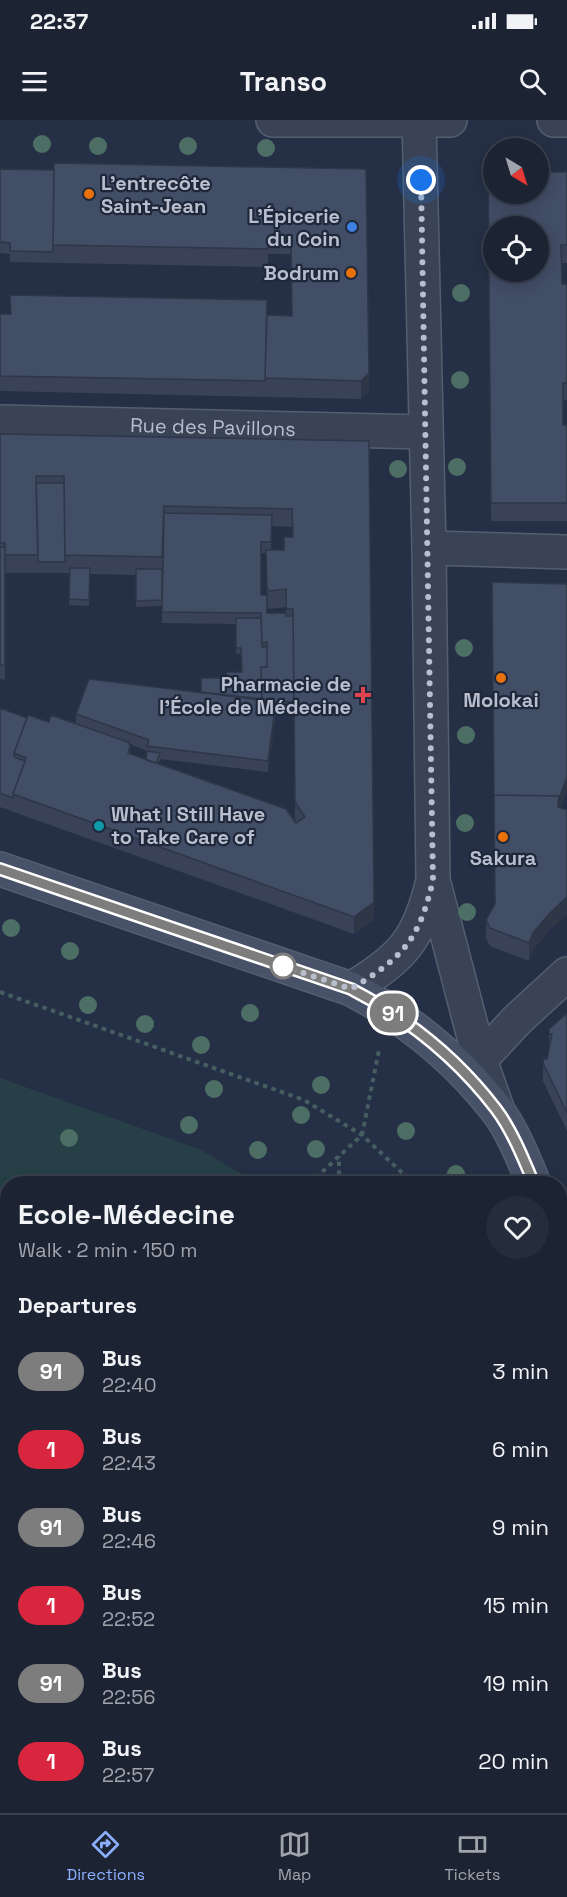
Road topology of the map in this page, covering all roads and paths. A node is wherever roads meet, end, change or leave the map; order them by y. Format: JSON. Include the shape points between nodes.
{"nodes":[{"id":1,"x":273,"y":120,"type":"edge"},
{"id":2,"x":419,"y":120,"type":"edge"},
{"id":3,"x":450,"y":120,"type":"edge"},
{"id":4,"x":554,"y":120,"type":"edge"},
{"id":5,"x":567,"y":120,"type":"edge"},
{"id":6,"x":0,"y":422,"type":"edge"},
{"id":7,"x":425,"y":432,"type":"junction"},
{"id":8,"x":429,"y":548,"type":"junction"},
{"id":9,"x":567,"y":552,"type":"edge"},
{"id":10,"x":0,"y":869,"type":"edge"},
{"id":11,"x":433,"y":880,"type":"junction"},
{"id":12,"x":567,"y":974,"type":"edge"},
{"id":13,"x":351,"y":989,"type":"junction"},
{"id":14,"x":0,"y":992,"type":"edge"},
{"id":15,"x":480,"y":1060,"type":"junction"},
{"id":16,"x":375,"y":1066,"type":"dead end"},
{"id":17,"x":498,"y":1111,"type":"junction"},
{"id":18,"x":362,"y":1135,"type":"junction"},
{"id":19,"x":339,"y":1156,"type":"junction"},
{"id":20,"x":318,"y":1176,"type":"edge"},
{"id":21,"x":339,"y":1176,"type":"edge"},
{"id":22,"x":406,"y":1176,"type":"edge"},
{"id":23,"x":530,"y":1176,"type":"edge"}],
"edges":[{"from":1,"to":2,"type":"street"},
{"from":2,"to":3,"type":"street"},
{"from":2,"to":7,"type":"street"},
{"from":4,"to":5,"type":"street"},
{"from":6,"to":7,"type":"street","name":"Rue des Pavillons"},
{"from":7,"to":8,"type":"street"},
{"from":8,"to":9,"type":"street"},
{"from":8,"to":11,"type":"street"},
{"from":10,"to":13,"type":"main road"},
{"from":11,"to":13,"type":"street","via":[[418,929],[400,955]]},
{"from":11,"to":15,"type":"street"},
{"from":12,"to":15,"type":"street"},
{"from":13,"to":17,"type":"main road","via":[[408,1023],[453,1061]]},
{"from":14,"to":18,"type":"path","via":[[304,1100]]},
{"from":15,"to":17,"type":"street"},
{"from":16,"to":18,"type":"path"},
{"from":17,"to":23,"type":"main road"},
{"from":18,"to":19,"type":"path"},
{"from":18,"to":22,"type":"path"},
{"from":19,"to":20,"type":"path"},
{"from":19,"to":21,"type":"path"}]}
